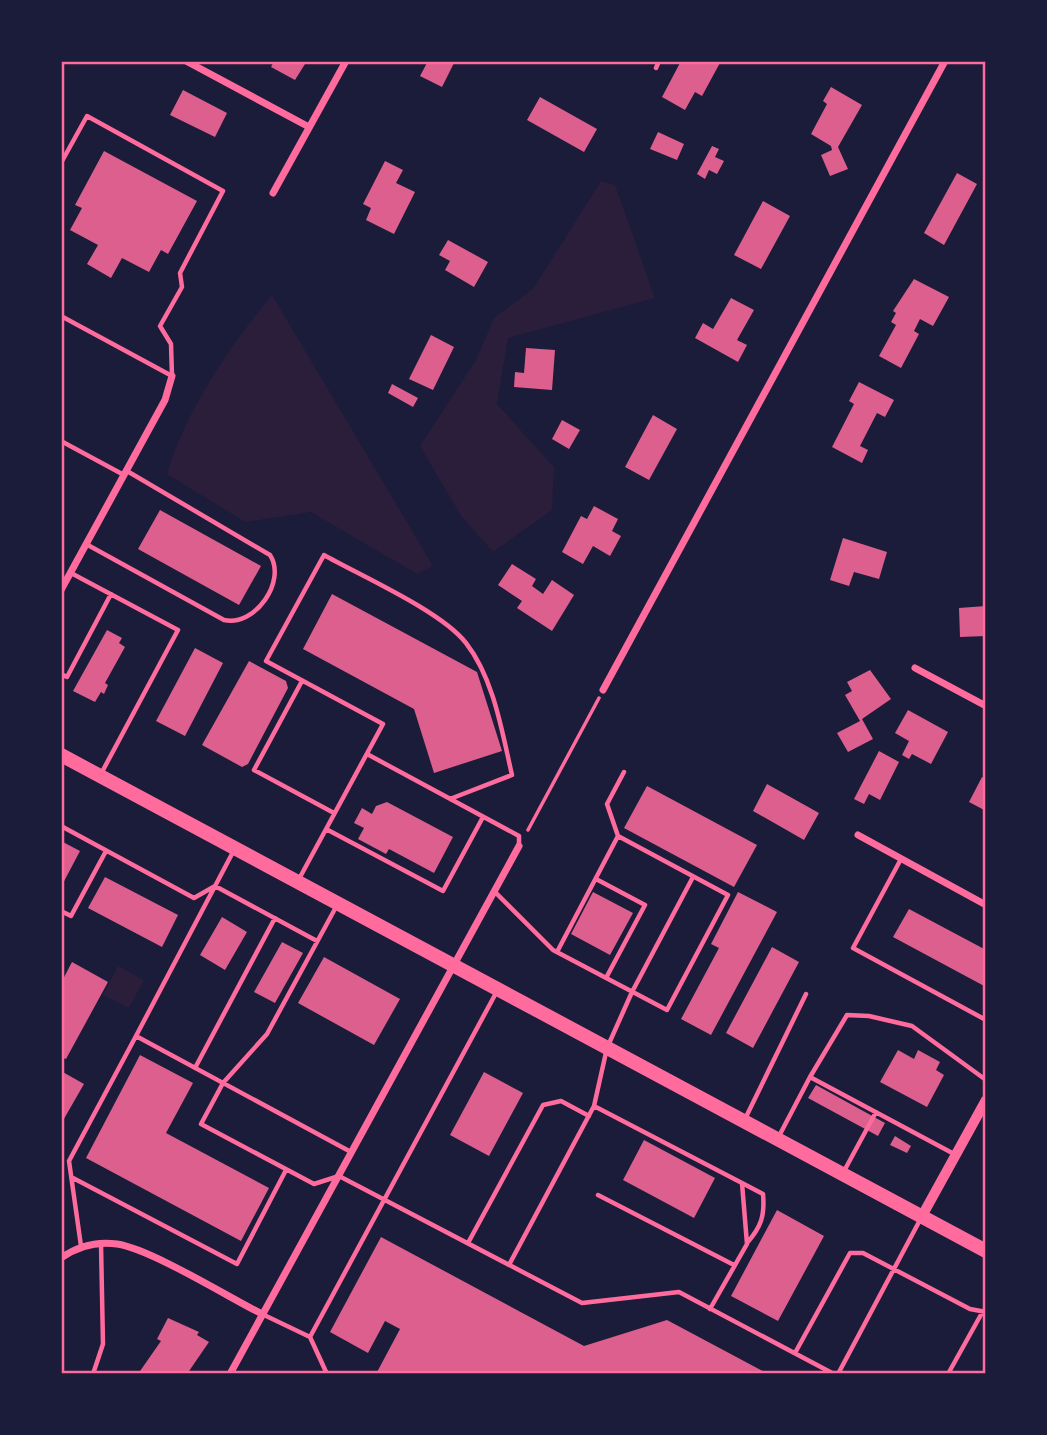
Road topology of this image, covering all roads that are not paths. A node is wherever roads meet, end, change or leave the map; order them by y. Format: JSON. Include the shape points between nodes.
{"nodes":[{"id":1,"x":186,"y":61,"type":"edge"},
{"id":2,"x":346,"y":61,"type":"edge"},
{"id":3,"x":659,"y":61,"type":"edge"},
{"id":4,"x":945,"y":61,"type":"edge"},
{"id":5,"x":656,"y":68,"type":"dead end"},
{"id":6,"x":309,"y":127,"type":"junction"},
{"id":7,"x":61,"y":163,"type":"edge"},
{"id":8,"x":272,"y":193,"type":"dead end"},
{"id":9,"x":61,"y":316,"type":"edge"},
{"id":10,"x":172,"y":376,"type":"junction"},
{"id":11,"x":61,"y":441,"type":"edge"},
{"id":12,"x":125,"y":472,"type":"junction"},
{"id":13,"x":86,"y":544,"type":"junction"},
{"id":14,"x":71,"y":572,"type":"junction"},
{"id":15,"x":61,"y":590,"type":"edge"},
{"id":16,"x":111,"y":594,"type":"junction"},
{"id":17,"x":915,"y":668,"type":"dead end"},
{"id":18,"x":61,"y":674,"type":"edge"},
{"id":19,"x":302,"y":681,"type":"junction"},
{"id":20,"x":603,"y":690,"type":"road end"},
{"id":21,"x":986,"y":706,"type":"edge"},
{"id":22,"x":367,"y":754,"type":"junction"},
{"id":23,"x":61,"y":755,"type":"edge"},
{"id":24,"x":624,"y":772,"type":"dead end"},
{"id":25,"x":100,"y":776,"type":"junction"},
{"id":26,"x":450,"y":799,"type":"junction"},
{"id":27,"x":334,"y":813,"type":"junction"},
{"id":28,"x":483,"y":817,"type":"junction"},
{"id":29,"x":61,"y":827,"type":"edge"},
{"id":30,"x":326,"y":829,"type":"junction"},
{"id":31,"x":858,"y":835,"type":"dead end"},
{"id":32,"x":618,"y":836,"type":"junction"},
{"id":33,"x":519,"y":846,"type":"joint"},
{"id":34,"x":235,"y":848,"type":"junction"},
{"id":35,"x":107,"y":851,"type":"junction"},
{"id":36,"x":901,"y":859,"type":"junction"},
{"id":37,"x":693,"y":877,"type":"junction"},
{"id":38,"x":596,"y":879,"type":"junction"},
{"id":39,"x":297,"y":882,"type":"junction"},
{"id":40,"x":215,"y":886,"type":"junction"},
{"id":41,"x":494,"y":891,"type":"junction"},
{"id":42,"x":338,"y":903,"type":"junction"},
{"id":43,"x":986,"y":905,"type":"edge"},
{"id":44,"x":61,"y":911,"type":"edge"},
{"id":45,"x":275,"y":918,"type":"junction"},
{"id":46,"x":317,"y":941,"type":"junction"},
{"id":47,"x":557,"y":952,"type":"junction"},
{"id":48,"x":454,"y":965,"type":"junction"},
{"id":49,"x":606,"y":978,"type":"junction"},
{"id":50,"x":499,"y":989,"type":"junction"},
{"id":51,"x":632,"y":992,"type":"junction"},
{"id":52,"x":806,"y":994,"type":"dead end"},
{"id":53,"x":986,"y":1020,"type":"edge"},
{"id":54,"x":136,"y":1036,"type":"junction"},
{"id":55,"x":607,"y":1048,"type":"junction"},
{"id":56,"x":195,"y":1068,"type":"junction"},
{"id":57,"x":810,"y":1077,"type":"junction"},
{"id":58,"x":986,"y":1080,"type":"edge"},
{"id":59,"x":223,"y":1083,"type":"junction"},
{"id":60,"x":986,"y":1100,"type":"edge"},
{"id":61,"x":594,"y":1107,"type":"junction"},
{"id":62,"x":876,"y":1112,"type":"junction"},
{"id":63,"x":589,"y":1116,"type":"junction"},
{"id":64,"x":744,"y":1121,"type":"junction"},
{"id":65,"x":777,"y":1139,"type":"junction"},
{"id":66,"x":352,"y":1152,"type":"junction"},
{"id":67,"x":956,"y":1155,"type":"junction"},
{"id":68,"x":286,"y":1170,"type":"junction"},
{"id":69,"x":843,"y":1174,"type":"junction"},
{"id":70,"x":339,"y":1176,"type":"junction"},
{"id":71,"x":73,"y":1178,"type":"junction"},
{"id":72,"x":742,"y":1183,"type":"junction"},
{"id":73,"x":598,"y":1195,"type":"dead end"},
{"id":74,"x":384,"y":1199,"type":"junction"},
{"id":75,"x":922,"y":1216,"type":"junction"},
{"id":76,"x":101,"y":1243,"type":"junction"},
{"id":77,"x":468,"y":1243,"type":"junction"},
{"id":78,"x":747,"y":1244,"type":"junction"},
{"id":79,"x":81,"y":1247,"type":"junction"},
{"id":80,"x":986,"y":1251,"type":"edge"},
{"id":81,"x":61,"y":1258,"type":"edge"},
{"id":82,"x":509,"y":1265,"type":"junction"},
{"id":83,"x":734,"y":1265,"type":"junction"},
{"id":84,"x":894,"y":1269,"type":"junction"},
{"id":85,"x":710,"y":1309,"type":"junction"},
{"id":86,"x":985,"y":1311,"type":"edge"},
{"id":87,"x":262,"y":1314,"type":"junction"},
{"id":88,"x":310,"y":1337,"type":"junction"},
{"id":89,"x":795,"y":1353,"type":"junction"},
{"id":90,"x":93,"y":1374,"type":"edge"},
{"id":91,"x":229,"y":1374,"type":"edge"},
{"id":92,"x":327,"y":1374,"type":"edge"},
{"id":93,"x":836,"y":1374,"type":"edge"},
{"id":94,"x":948,"y":1374,"type":"edge"}],
"edges":[{"from":1,"to":6,"type":"street"},
{"from":2,"to":6,"type":"street"},
{"from":3,"to":5,"type":"lane"},
{"from":4,"to":20,"type":"street"},
{"from":6,"to":8,"type":"street"},
{"from":7,"to":10,"type":"lane","via":[[87,116],[223,191],[180,273],[182,286],[160,326],[171,344]]},
{"from":9,"to":10,"type":"lane"},
{"from":10,"to":12,"type":"street","via":[[165,400]]},
{"from":11,"to":12,"type":"lane"},
{"from":12,"to":13,"type":"street"},
{"from":12,"to":13,"type":"lane","via":[[270,555],[274,577],[259,608],[246,618],[224,620]]},
{"from":13,"to":14,"type":"street"},
{"from":14,"to":15,"type":"street"},
{"from":14,"to":16,"type":"lane"},
{"from":16,"to":18,"type":"lane","via":[[67,677]]},
{"from":16,"to":25,"type":"lane","via":[[178,630]]},
{"from":17,"to":21,"type":"street"},
{"from":19,"to":22,"type":"lane","via":[[383,724]]},
{"from":19,"to":26,"type":"lane","via":[[266,661],[324,555],[447,627],[466,643],[482,675],[499,716],[512,775]]},
{"from":19,"to":27,"type":"lane","via":[[254,770]]},
{"from":22,"to":26,"type":"lane"},
{"from":22,"to":27,"type":"lane"},
{"from":23,"to":25,"type":"main road"},
{"from":24,"to":32,"type":"lane","via":[[607,804]]},
{"from":25,"to":34,"type":"main road"},
{"from":26,"to":28,"type":"lane"},
{"from":27,"to":30,"type":"lane"},
{"from":28,"to":30,"type":"lane","via":[[443,891]]},
{"from":28,"to":33,"type":"lane","via":[[519,836]]},
{"from":29,"to":35,"type":"lane"},
{"from":30,"to":39,"type":"lane"},
{"from":31,"to":36,"type":"street"},
{"from":32,"to":37,"type":"lane"},
{"from":32,"to":38,"type":"lane"},
{"from":33,"to":41,"type":"street"},
{"from":34,"to":39,"type":"main road"},
{"from":34,"to":40,"type":"lane"},
{"from":35,"to":40,"type":"lane","via":[[194,898]]},
{"from":35,"to":44,"type":"lane","via":[[71,916]]},
{"from":36,"to":43,"type":"street"},
{"from":36,"to":53,"type":"lane","via":[[853,948]]},
{"from":37,"to":51,"type":"lane"},
{"from":37,"to":51,"type":"lane","via":[[728,895],[722,907],[667,1010]]},
{"from":38,"to":47,"type":"lane"},
{"from":38,"to":49,"type":"lane","via":[[645,905]]},
{"from":39,"to":42,"type":"main road"},
{"from":40,"to":45,"type":"lane"},
{"from":40,"to":54,"type":"lane"},
{"from":41,"to":47,"type":"lane"},
{"from":41,"to":48,"type":"street"},
{"from":42,"to":46,"type":"lane"},
{"from":42,"to":48,"type":"main road"},
{"from":45,"to":46,"type":"lane"},
{"from":45,"to":56,"type":"lane"},
{"from":46,"to":59,"type":"lane","via":[[267,1034]]},
{"from":47,"to":49,"type":"lane"},
{"from":48,"to":50,"type":"main road"},
{"from":48,"to":66,"type":"street"},
{"from":49,"to":51,"type":"lane"},
{"from":50,"to":55,"type":"main road"},
{"from":50,"to":74,"type":"lane"},
{"from":51,"to":55,"type":"lane"},
{"from":52,"to":64,"type":"lane"},
{"from":54,"to":56,"type":"lane"},
{"from":54,"to":71,"type":"lane","via":[[69,1161]]},
{"from":55,"to":61,"type":"lane"},
{"from":55,"to":64,"type":"main road"},
{"from":56,"to":59,"type":"lane"},
{"from":57,"to":58,"type":"lane","via":[[847,1015],[912,1026]]},
{"from":57,"to":62,"type":"lane"},
{"from":57,"to":65,"type":"lane"},
{"from":59,"to":66,"type":"lane"},
{"from":59,"to":68,"type":"lane","via":[[201,1124]]},
{"from":60,"to":67,"type":"street"},
{"from":61,"to":63,"type":"lane"},
{"from":61,"to":72,"type":"lane"},
{"from":62,"to":67,"type":"lane"},
{"from":62,"to":69,"type":"lane"},
{"from":63,"to":77,"type":"lane","via":[[561,1101],[543,1105]]},
{"from":63,"to":82,"type":"lane"},
{"from":64,"to":65,"type":"main road"},
{"from":65,"to":69,"type":"main road"},
{"from":66,"to":70,"type":"street"},
{"from":67,"to":75,"type":"street"},
{"from":68,"to":70,"type":"lane","via":[[314,1184]]},
{"from":68,"to":71,"type":"lane","via":[[237,1264]]},
{"from":69,"to":75,"type":"main road"},
{"from":70,"to":74,"type":"lane"},
{"from":70,"to":87,"type":"street"},
{"from":71,"to":79,"type":"lane"},
{"from":72,"to":78,"type":"lane"},
{"from":72,"to":78,"type":"lane","via":[[763,1195],[765,1214]]},
{"from":73,"to":83,"type":"lane"},
{"from":74,"to":77,"type":"lane"},
{"from":74,"to":88,"type":"lane"},
{"from":75,"to":80,"type":"main road"},
{"from":75,"to":84,"type":"lane"},
{"from":76,"to":79,"type":"street"},
{"from":76,"to":87,"type":"street","via":[[131,1247]]},
{"from":76,"to":90,"type":"lane","via":[[103,1344]]},
{"from":77,"to":82,"type":"lane"},
{"from":78,"to":83,"type":"lane"},
{"from":79,"to":81,"type":"street"},
{"from":82,"to":85,"type":"lane","via":[[582,1303],[679,1292]]},
{"from":83,"to":85,"type":"lane"},
{"from":84,"to":86,"type":"lane","via":[[970,1309]]},
{"from":84,"to":89,"type":"lane","via":[[863,1253],[850,1253]]},
{"from":84,"to":93,"type":"lane"},
{"from":85,"to":89,"type":"lane"},
{"from":86,"to":94,"type":"lane"},
{"from":87,"to":88,"type":"lane"},
{"from":87,"to":91,"type":"street"},
{"from":88,"to":92,"type":"lane"},
{"from":89,"to":93,"type":"lane"}]}
